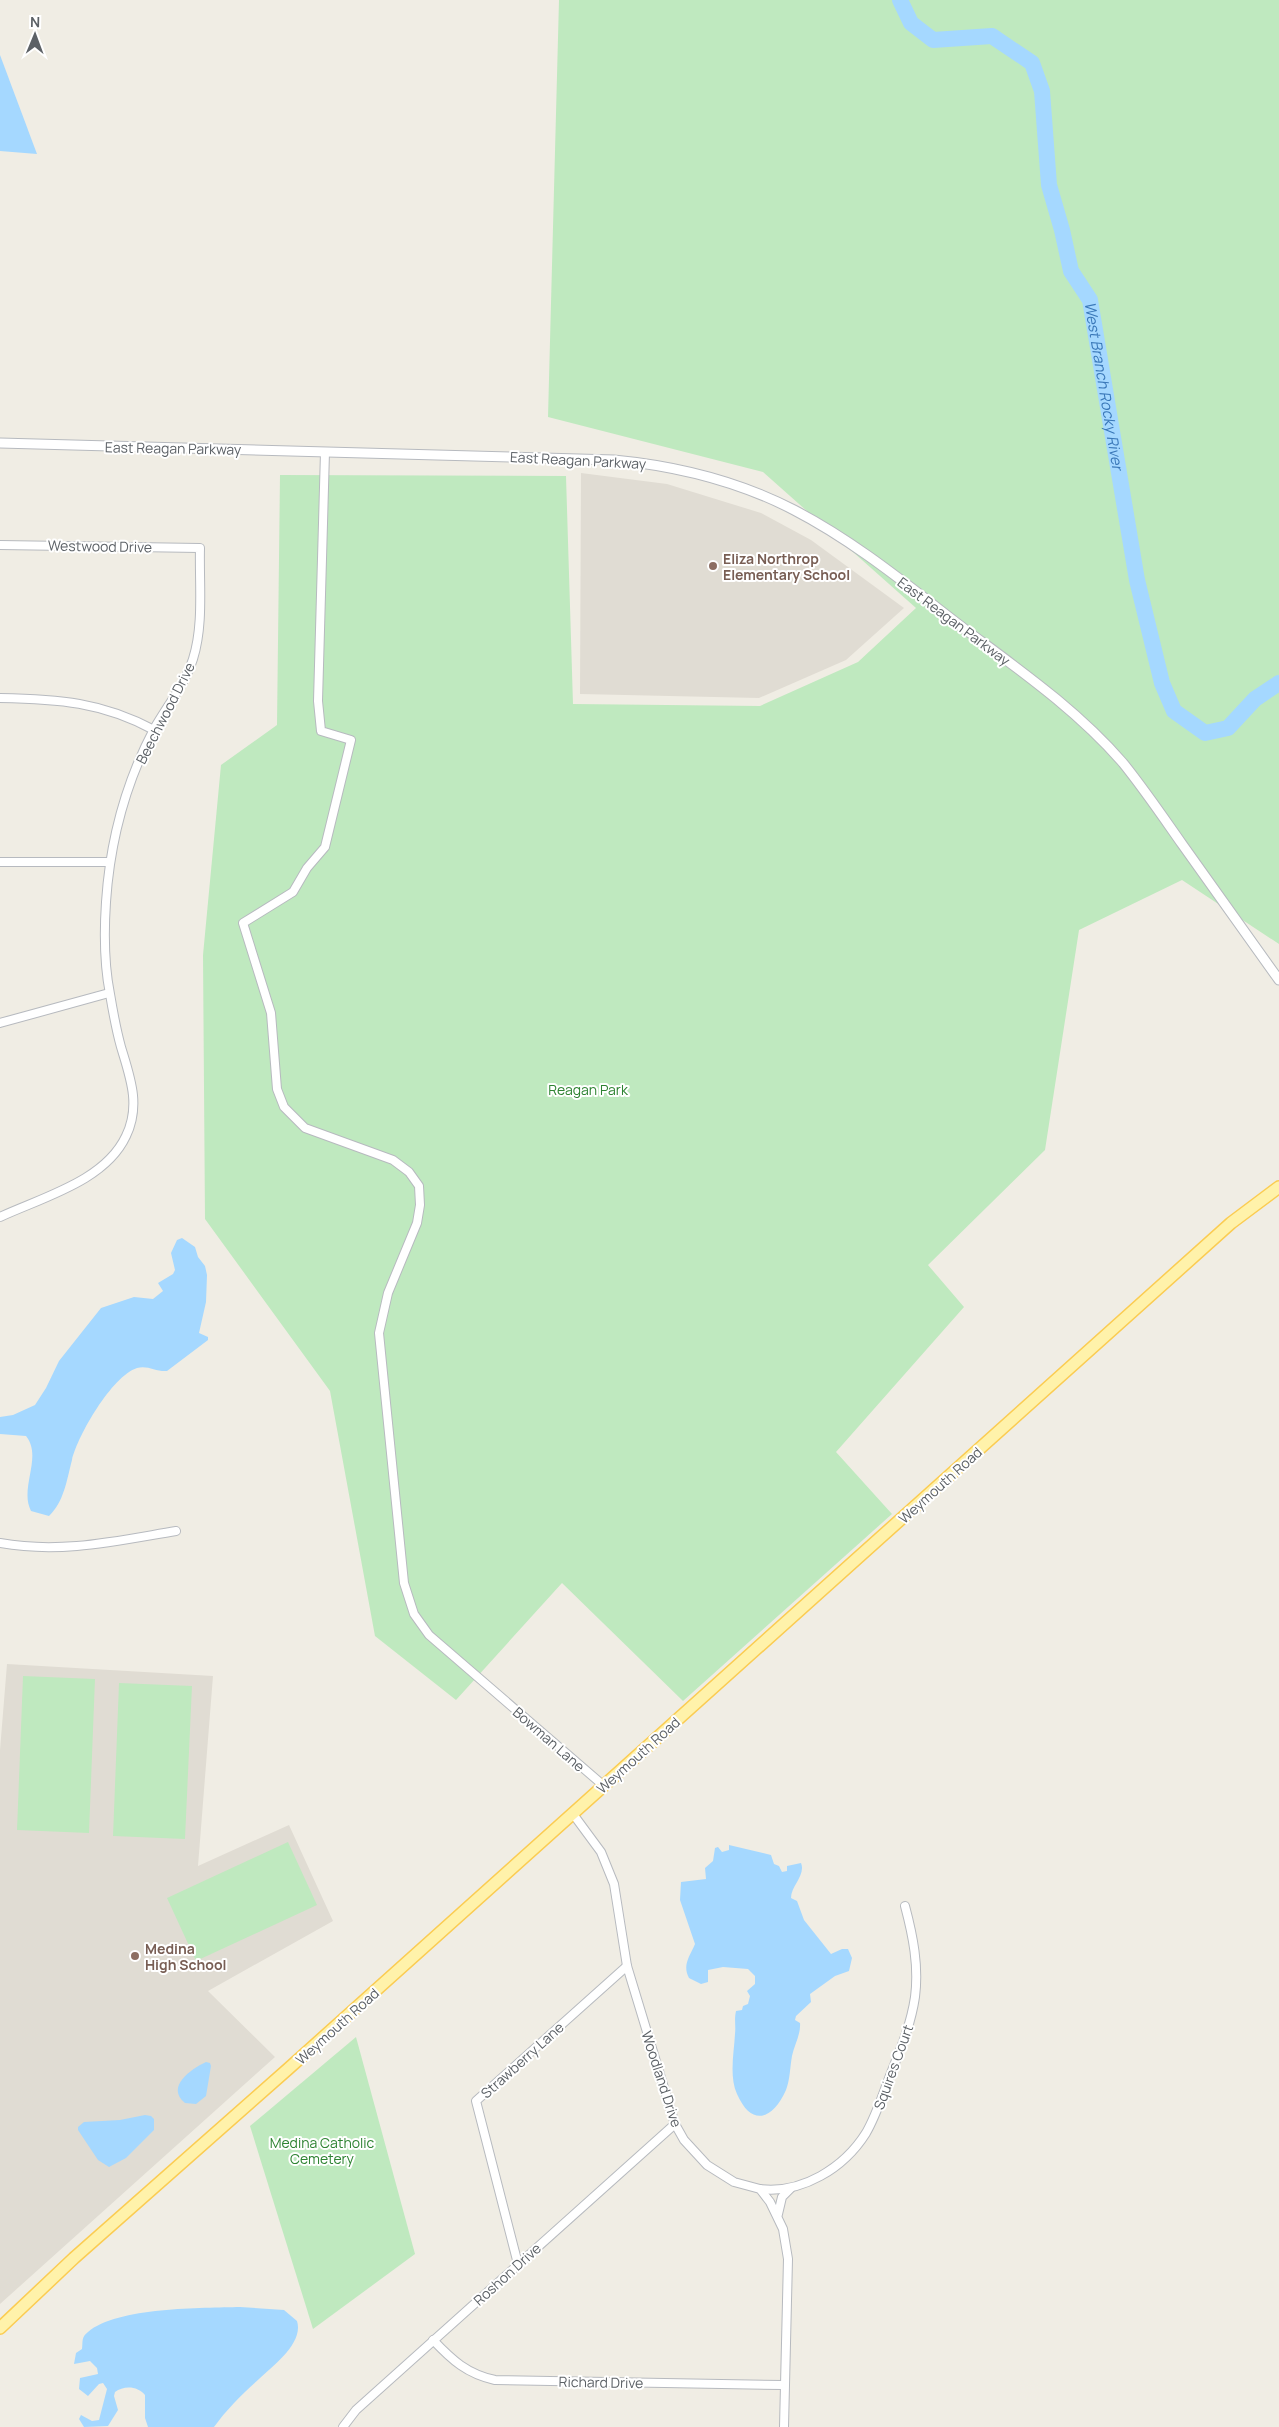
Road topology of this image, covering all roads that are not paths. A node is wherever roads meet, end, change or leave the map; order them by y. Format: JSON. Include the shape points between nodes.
{"nodes":[{"id":1,"x":0,"y":443,"type":"edge"},
{"id":2,"x":325,"y":452,"type":"junction"},
{"id":3,"x":0,"y":544,"type":"edge"},
{"id":4,"x":200,"y":548,"type":"joint"},
{"id":5,"x":0,"y":698,"type":"edge"},
{"id":6,"x":154,"y":730,"type":"junction"},
{"id":7,"x":0,"y":862,"type":"edge"},
{"id":8,"x":110,"y":862,"type":"junction"},
{"id":9,"x":1279,"y":980,"type":"edge"},
{"id":10,"x":109,"y":993,"type":"junction"},
{"id":11,"x":0,"y":1023,"type":"edge"},
{"id":12,"x":1279,"y":1187,"type":"edge"},
{"id":13,"x":0,"y":1217,"type":"edge"},
{"id":14,"x":176,"y":1531,"type":"dead end"},
{"id":15,"x":0,"y":1543,"type":"edge"},
{"id":16,"x":604,"y":1786,"type":"junction"},
{"id":17,"x":573,"y":1814,"type":"junction"},
{"id":18,"x":905,"y":1906,"type":"dead end"},
{"id":19,"x":627,"y":1966,"type":"junction"},
{"id":20,"x":675,"y":2124,"type":"junction"},
{"id":21,"x":791,"y":2188,"type":"junction"},
{"id":22,"x":760,"y":2190,"type":"junction"},
{"id":23,"x":778,"y":2215,"type":"junction"},
{"id":24,"x":518,"y":2264,"type":"junction"},
{"id":25,"x":0,"y":2328,"type":"edge"},
{"id":26,"x":433,"y":2340,"type":"junction"},
{"id":27,"x":783,"y":2385,"type":"junction"},
{"id":28,"x":343,"y":2427,"type":"edge"},
{"id":29,"x":784,"y":2427,"type":"edge"}],
"edges":[{"from":1,"to":2,"type":"street","name":"East Reagan Parkway"},
{"from":2,"to":9,"type":"street","name":"East Reagan Parkway","via":[[595,458],[647,463],[736,485],[809,518],[851,544],[1038,684],[1106,744],[1140,785]]},
{"from":2,"to":16,"type":"street","name":"Bowman Lane","via":[[318,701],[320,731],[351,740],[326,847],[306,868],[293,892],[243,924],[271,1013],[277,1043],[277,1089],[284,1107],[305,1128],[394,1160],[410,1172],[419,1186],[417,1222],[388,1293],[379,1333],[404,1583],[414,1614],[430,1634]]},
{"from":3,"to":4,"type":"street","name":"Westwood Drive"},
{"from":4,"to":6,"type":"street","name":"Beechwood Drive","via":[[198,640],[185,678]]},
{"from":5,"to":6,"type":"street","via":[[73,701],[117,713]]},
{"from":6,"to":8,"type":"street","name":"Beechwood Drive","via":[[124,803]]},
{"from":7,"to":8,"type":"street"},
{"from":8,"to":10,"type":"street","name":"Beechwood Drive","via":[[105,918]]},
{"from":10,"to":11,"type":"street"},
{"from":10,"to":13,"type":"street","name":"Beechwood Drive","via":[[134,1094],[127,1134],[110,1160],[98,1171]]},
{"from":12,"to":16,"type":"main road","name":"Weymouth Road","via":[[1230,1222]]},
{"from":14,"to":15,"type":"street","via":[[60,1549]]},
{"from":16,"to":17,"type":"main road","name":"Weymouth Road"},
{"from":17,"to":19,"type":"street","name":"Woodland Drive","via":[[608,1867],[618,1901]]},
{"from":17,"to":25,"type":"main road","name":"Weymouth Road","via":[[74,2258]]},
{"from":18,"to":21,"type":"street","name":"Squires Court","via":[[915,1948],[915,1996],[906,2036],[873,2121],[845,2158],[820,2176]]},
{"from":19,"to":20,"type":"street","name":"Woodland Drive"},
{"from":19,"to":24,"type":"street","name":"Strawberry Lane","via":[[476,2101]]},
{"from":20,"to":22,"type":"street","name":"Woodland Drive","via":[[684,2140],[707,2165],[734,2182]]},
{"from":20,"to":24,"type":"street","name":"Roshon Drive"},
{"from":21,"to":22,"type":"street","name":"Squires Court"},
{"from":21,"to":23,"type":"street","via":[[778,2206]]},
{"from":22,"to":23,"type":"street"},
{"from":23,"to":27,"type":"street","via":[[788,2259]]},
{"from":24,"to":26,"type":"street","name":"Roshon Drive"},
{"from":26,"to":27,"type":"street","name":"Richard Drive","via":[[466,2371],[495,2380]]},
{"from":26,"to":28,"type":"street","name":"Roshon Drive","via":[[356,2410]]},
{"from":27,"to":29,"type":"street"}]}
